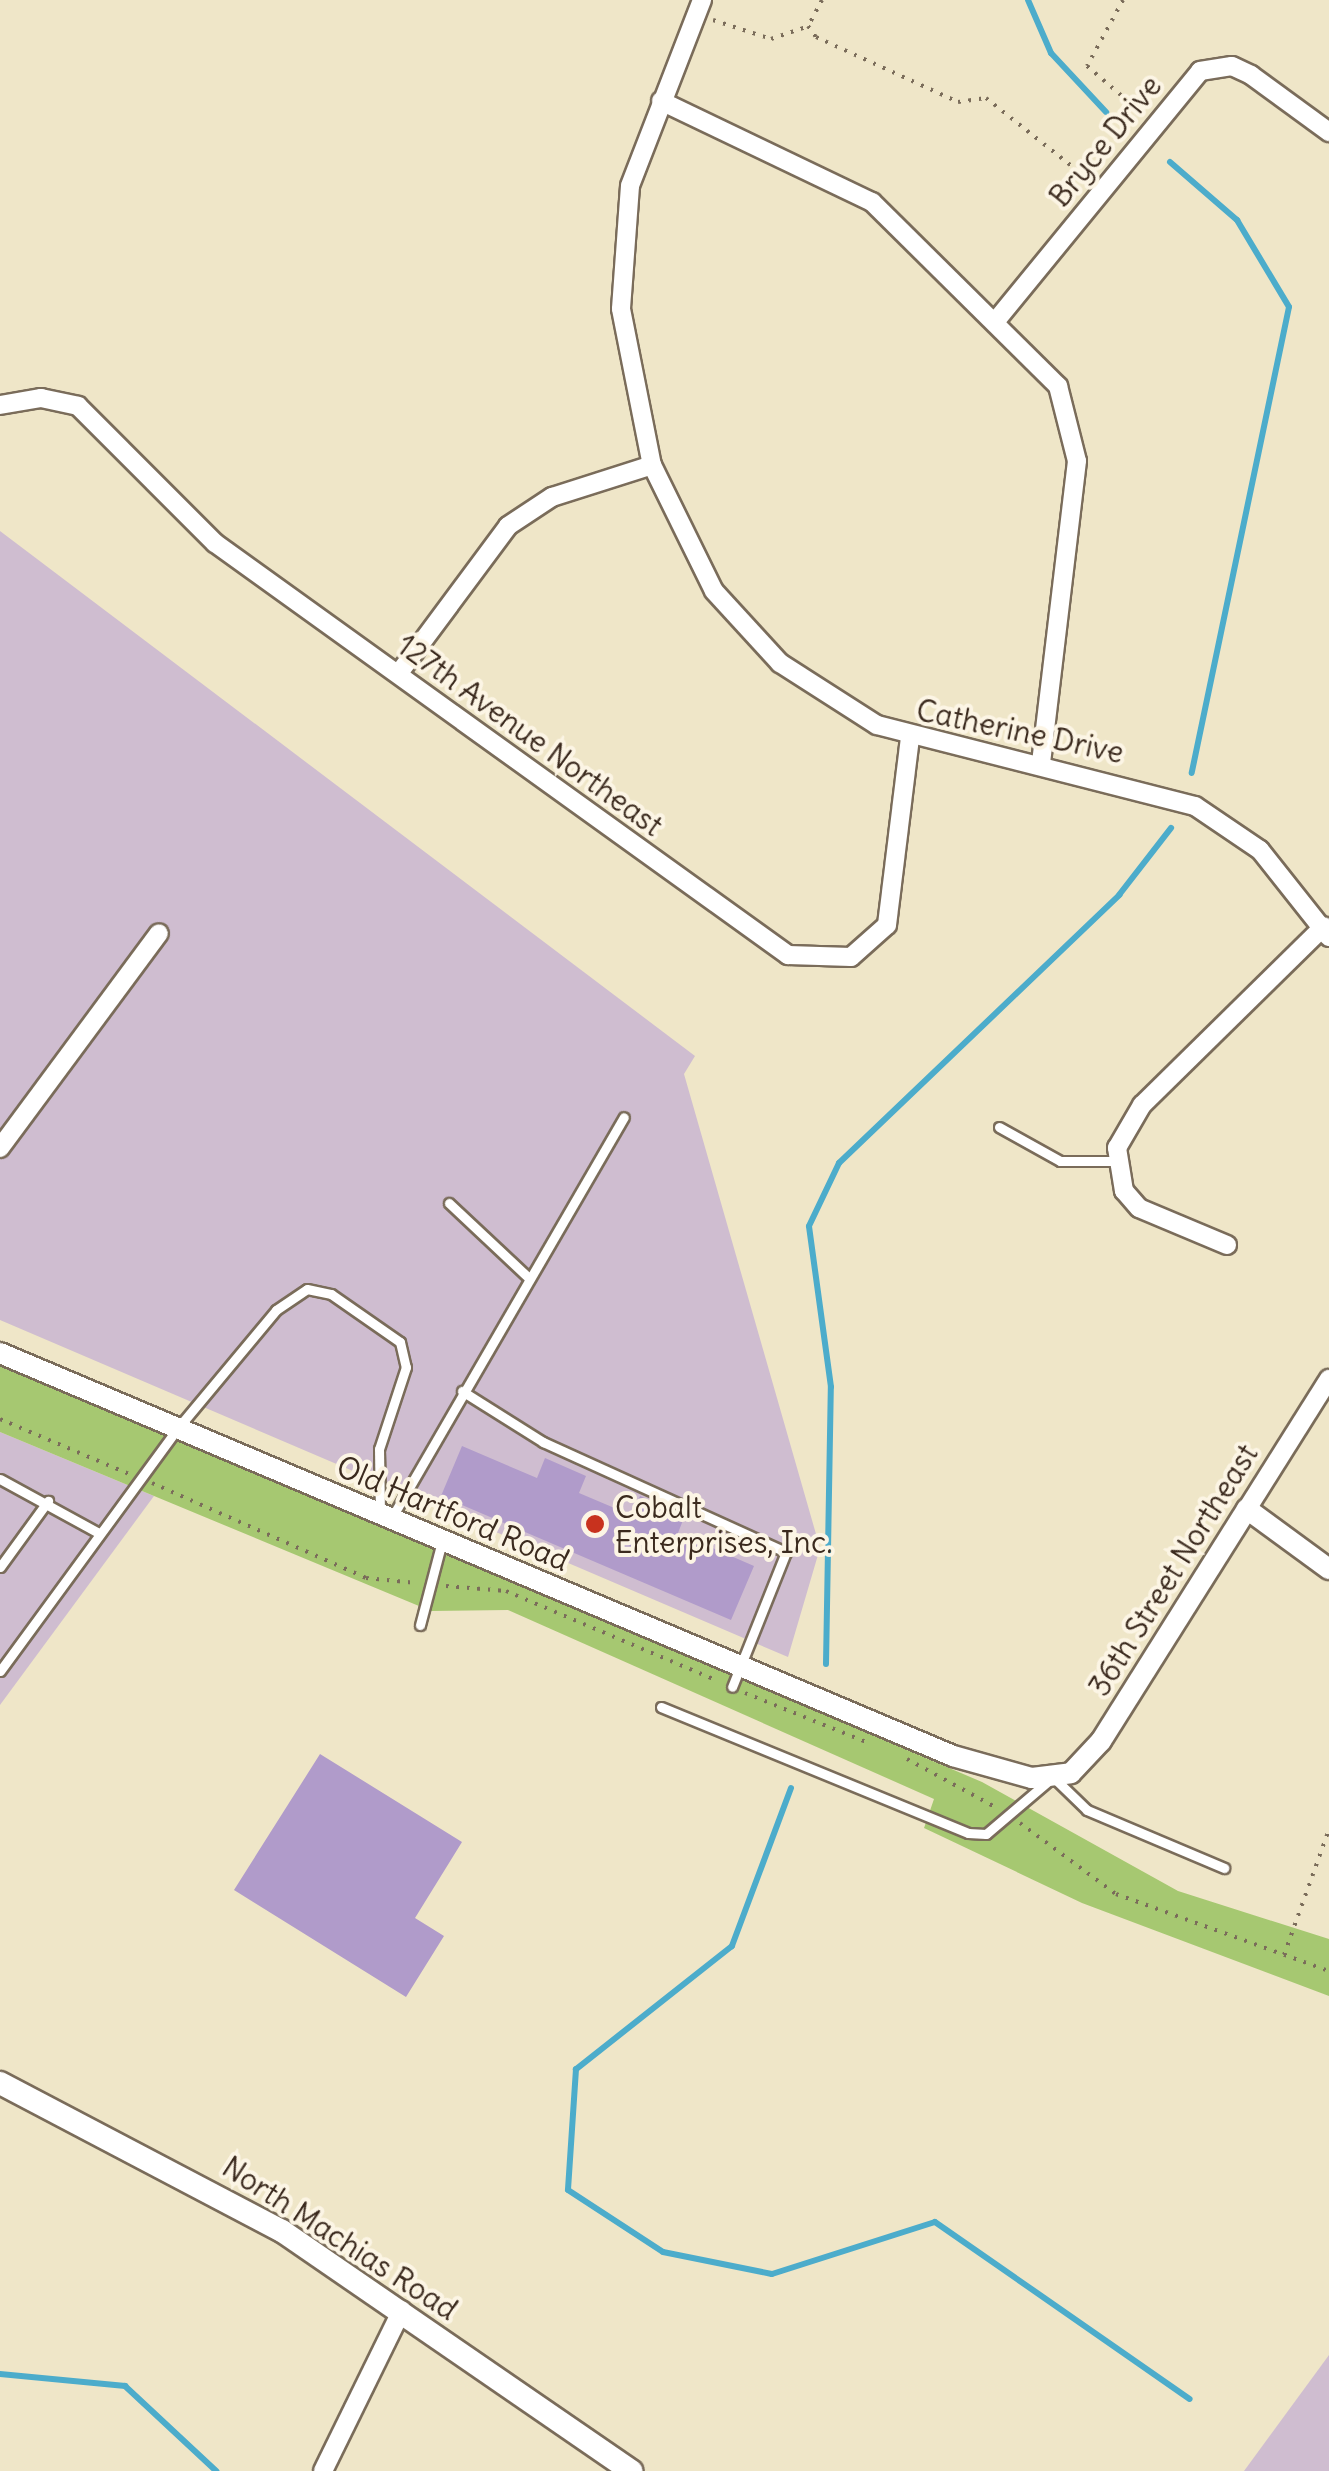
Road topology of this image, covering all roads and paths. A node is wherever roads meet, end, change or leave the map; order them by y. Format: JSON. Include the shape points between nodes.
{"nodes":[{"id":1,"x":822,"y":0,"type":"edge"},
{"id":2,"x":1123,"y":0,"type":"edge"},
{"id":3,"x":699,"y":7,"type":"edge"},
{"id":4,"x":808,"y":26,"type":"junction"},
{"id":5,"x":662,"y":101,"type":"junction"},
{"id":6,"x":1154,"y":124,"type":"junction"},
{"id":7,"x":1329,"y":132,"type":"edge"},
{"id":8,"x":1101,"y":190,"type":"junction"},
{"id":9,"x":999,"y":318,"type":"junction"},
{"id":10,"x":0,"y":405,"type":"edge"},
{"id":11,"x":652,"y":464,"type":"junction"},
{"id":12,"x":399,"y":673,"type":"junction"},
{"id":13,"x":910,"y":738,"type":"junction"},
{"id":14,"x":1041,"y":763,"type":"junction"},
{"id":15,"x":1327,"y":932,"type":"edge"},
{"id":16,"x":159,"y":934,"type":"dead end"},
{"id":17,"x":624,"y":1117,"type":"dead end"},
{"id":18,"x":999,"y":1127,"type":"dead end"},
{"id":19,"x":0,"y":1148,"type":"edge"},
{"id":20,"x":1116,"y":1161,"type":"junction"},
{"id":21,"x":450,"y":1203,"type":"dead end"},
{"id":22,"x":1228,"y":1245,"type":"dead end"},
{"id":23,"x":529,"y":1278,"type":"junction"},
{"id":24,"x":0,"y":1353,"type":"edge"},
{"id":25,"x":1329,"y":1379,"type":"edge"},
{"id":26,"x":462,"y":1391,"type":"junction"},
{"id":27,"x":0,"y":1419,"type":"edge"},
{"id":28,"x":177,"y":1430,"type":"junction"},
{"id":29,"x":139,"y":1478,"type":"junction"},
{"id":30,"x":0,"y":1479,"type":"edge"},
{"id":31,"x":48,"y":1502,"type":"junction"},
{"id":32,"x":1247,"y":1509,"type":"junction"},
{"id":33,"x":385,"y":1517,"type":"junction"},
{"id":34,"x":96,"y":1532,"type":"junction"},
{"id":35,"x":442,"y":1541,"type":"junction"},
{"id":36,"x":0,"y":1567,"type":"edge"},
{"id":37,"x":1329,"y":1569,"type":"edge"},
{"id":38,"x":428,"y":1584,"type":"junction"},
{"id":39,"x":420,"y":1625,"type":"dead end"},
{"id":40,"x":740,"y":1667,"type":"junction"},
{"id":41,"x":0,"y":1671,"type":"edge"},
{"id":42,"x":732,"y":1687,"type":"junction"},
{"id":43,"x":661,"y":1708,"type":"dead end"},
{"id":44,"x":885,"y":1750,"type":"dead end"},
{"id":45,"x":903,"y":1757,"type":"dead end"},
{"id":46,"x":1054,"y":1778,"type":"junction"},
{"id":47,"x":1008,"y":1815,"type":"junction"},
{"id":48,"x":1329,"y":1829,"type":"edge"},
{"id":49,"x":1224,"y":1868,"type":"dead end"},
{"id":50,"x":1284,"y":1955,"type":"junction"},
{"id":51,"x":1329,"y":1972,"type":"edge"},
{"id":52,"x":0,"y":2083,"type":"edge"},
{"id":53,"x":402,"y":2310,"type":"junction"},
{"id":54,"x":323,"y":2471,"type":"edge"},
{"id":55,"x":631,"y":2471,"type":"edge"}],
"edges":[{"from":1,"to":4,"type":"path"},
{"from":2,"to":6,"type":"path","via":[[1087,66]]},
{"from":3,"to":4,"type":"path","via":[[771,39]]},
{"from":3,"to":5,"type":"street","name":"Catherine Drive"},
{"from":4,"to":8,"type":"path","via":[[958,102],[986,98]]},
{"from":5,"to":9,"type":"street","via":[[838,179]]},
{"from":5,"to":11,"type":"street","name":"Catherine Drive","via":[[630,186],[621,268],[626,350]]},
{"from":6,"to":7,"type":"street","name":"Bryce Drive","via":[[1200,72],[1232,66]]},
{"from":6,"to":8,"type":"street","name":"Bryce Drive"},
{"from":8,"to":9,"type":"street","name":"Bryce Drive"},
{"from":9,"to":14,"type":"street","via":[[1058,386],[1074,430]]},
{"from":10,"to":12,"type":"street","name":"127th Avenue Northeast","via":[[41,398],[78,406],[215,543]]},
{"from":11,"to":12,"type":"street","via":[[552,497],[508,526]]},
{"from":11,"to":13,"type":"street","name":"Catherine Drive","via":[[686,544],[746,630],[823,694]]},
{"from":12,"to":13,"type":"street","name":"127th Avenue Northeast","via":[[769,946],[810,962],[852,956],[888,926]]},
{"from":13,"to":14,"type":"street","name":"Catherine Drive"},
{"from":14,"to":15,"type":"street","name":"Catherine Drive","via":[[1154,788],[1228,824]]},
{"from":15,"to":20,"type":"street","via":[[1142,1105]]},
{"from":16,"to":19,"type":"street"},
{"from":17,"to":23,"type":"lane"},
{"from":18,"to":20,"type":"lane","via":[[1060,1162]]},
{"from":20,"to":22,"type":"street","via":[[1139,1208]]},
{"from":21,"to":23,"type":"lane"},
{"from":23,"to":26,"type":"lane"},
{"from":24,"to":28,"type":"street","name":"Old Hartford Road"},
{"from":25,"to":32,"type":"street","name":"36th Street Northeast"},
{"from":26,"to":33,"type":"lane"},
{"from":26,"to":40,"type":"lane","via":[[544,1442],[786,1552]]},
{"from":27,"to":29,"type":"path"},
{"from":28,"to":29,"type":"lane"},
{"from":28,"to":33,"type":"street","name":"Old Hartford Road"},
{"from":28,"to":33,"type":"lane","via":[[276,1310],[307,1289],[331,1294],[400,1342],[406,1366],[378,1449]]},
{"from":29,"to":34,"type":"lane"},
{"from":29,"to":38,"type":"path","via":[[366,1578]]},
{"from":30,"to":31,"type":"lane"},
{"from":31,"to":34,"type":"lane"},
{"from":31,"to":36,"type":"lane"},
{"from":32,"to":37,"type":"street"},
{"from":32,"to":46,"type":"street","name":"36th Street Northeast","via":[[1101,1741],[1071,1773]]},
{"from":33,"to":35,"type":"street","name":"Old Hartford Road"},
{"from":34,"to":41,"type":"lane"},
{"from":35,"to":38,"type":"lane"},
{"from":35,"to":40,"type":"street","name":"Old Hartford Road"},
{"from":38,"to":39,"type":"lane"},
{"from":38,"to":42,"type":"path","via":[[506,1590]]},
{"from":40,"to":42,"type":"lane"},
{"from":40,"to":46,"type":"street","name":"Old Hartford Road","via":[[952,1756]]},
{"from":42,"to":44,"type":"path"},
{"from":43,"to":47,"type":"lane","via":[[968,1833],[986,1834]]},
{"from":45,"to":47,"type":"path"},
{"from":46,"to":47,"type":"lane"},
{"from":46,"to":49,"type":"lane","via":[[1087,1810]]},
{"from":47,"to":50,"type":"path","via":[[1116,1894]]},
{"from":48,"to":50,"type":"path"},
{"from":50,"to":51,"type":"path"},
{"from":52,"to":53,"type":"main road","name":"North Machias Road","via":[[182,2172]]},
{"from":53,"to":54,"type":"street"},
{"from":53,"to":55,"type":"main road","name":"North Machias Road"}]}
